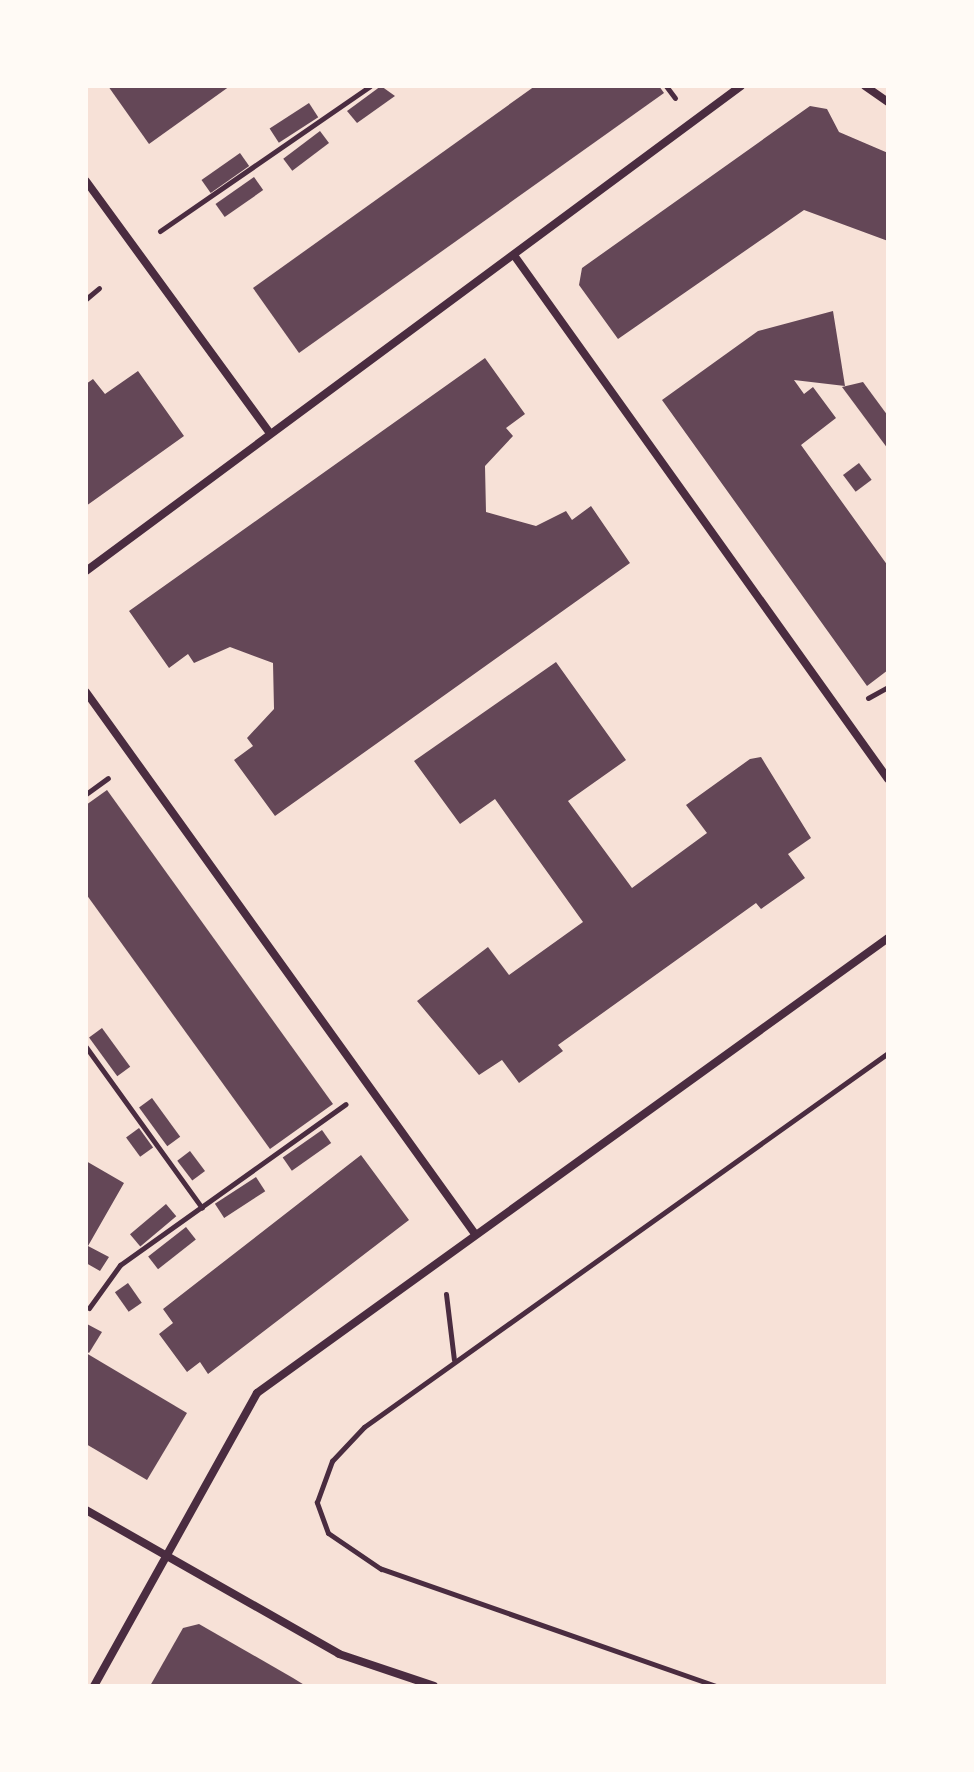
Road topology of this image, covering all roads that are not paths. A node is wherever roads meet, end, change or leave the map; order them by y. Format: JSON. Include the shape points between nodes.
{"nodes":[{"id":1,"x":741,"y":86,"type":"edge"},
{"id":2,"x":865,"y":86,"type":"edge"},
{"id":3,"x":888,"y":102,"type":"edge"},
{"id":4,"x":86,"y":181,"type":"edge"},
{"id":5,"x":516,"y":258,"type":"junction"},
{"id":6,"x":268,"y":431,"type":"junction"},
{"id":7,"x":86,"y":571,"type":"edge"},
{"id":8,"x":86,"y":692,"type":"edge"},
{"id":9,"x":888,"y":779,"type":"edge"},
{"id":10,"x":888,"y":938,"type":"edge"},
{"id":11,"x":475,"y":1234,"type":"junction"},
{"id":12,"x":86,"y":1510,"type":"edge"},
{"id":13,"x":168,"y":1554,"type":"junction"},
{"id":14,"x":94,"y":1686,"type":"edge"},
{"id":15,"x":434,"y":1686,"type":"edge"}],
"edges":[{"from":1,"to":5,"type":"street"},
{"from":2,"to":3,"type":"street"},
{"from":4,"to":6,"type":"street"},
{"from":5,"to":6,"type":"street"},
{"from":5,"to":9,"type":"street"},
{"from":6,"to":7,"type":"street"},
{"from":8,"to":11,"type":"street","via":[[366,1089]]},
{"from":10,"to":11,"type":"street"},
{"from":11,"to":13,"type":"street","via":[[257,1393]]},
{"from":12,"to":13,"type":"street"},
{"from":13,"to":14,"type":"street"},
{"from":13,"to":15,"type":"street","via":[[339,1654]]}]}
